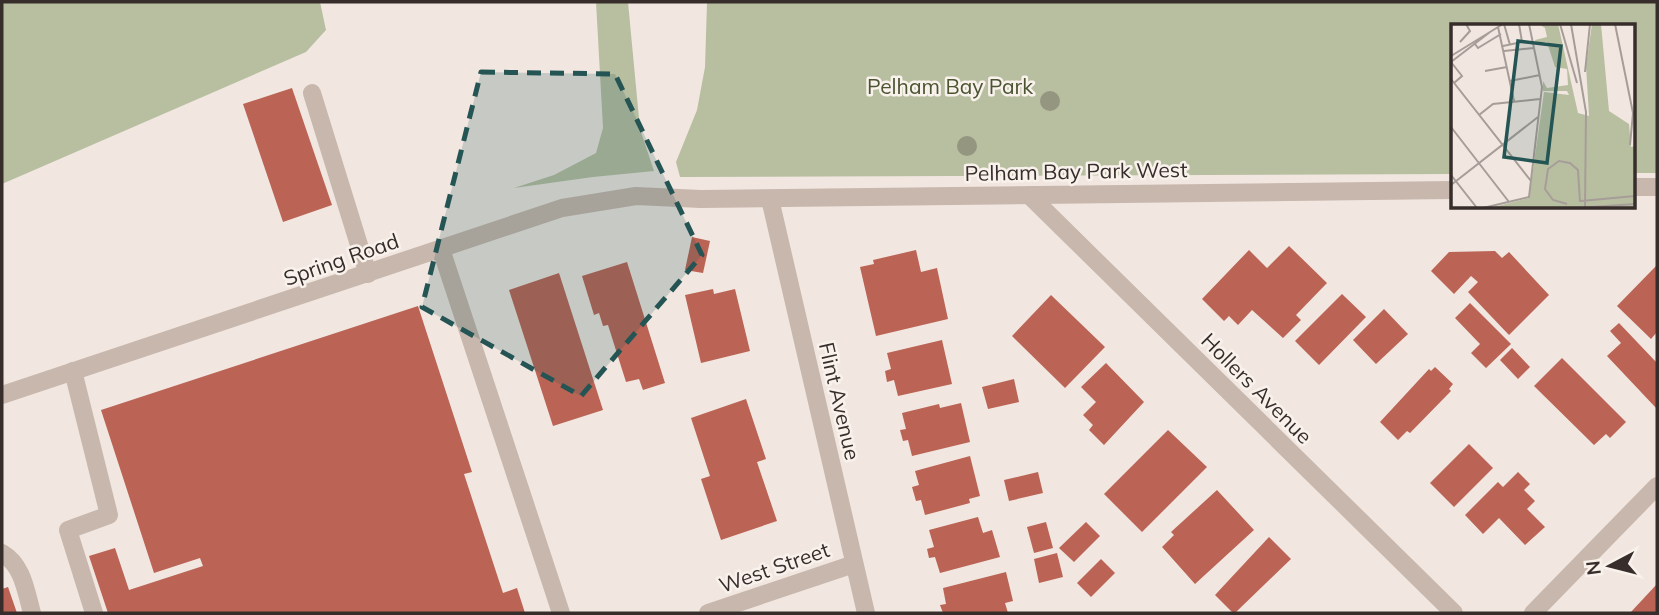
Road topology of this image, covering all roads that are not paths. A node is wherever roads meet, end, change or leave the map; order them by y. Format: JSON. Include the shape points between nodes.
{"nodes":[{"id":1,"x":312,"y":93,"type":"dead end"},
{"id":2,"x":1634,"y":187,"type":"edge"},
{"id":3,"x":1657,"y":187,"type":"edge"},
{"id":4,"x":1451,"y":190,"type":"edge"},
{"id":5,"x":1029,"y":195,"type":"junction"},
{"id":6,"x":701,"y":199,"type":"joint"},
{"id":7,"x":770,"y":199,"type":"junction"},
{"id":8,"x":441,"y":249,"type":"junction"},
{"id":9,"x":368,"y":274,"type":"junction"},
{"id":10,"x":73,"y":371,"type":"junction"},
{"id":11,"x":2,"y":395,"type":"edge"},
{"id":12,"x":1657,"y":486,"type":"edge"},
{"id":13,"x":2,"y":553,"type":"edge"},
{"id":14,"x":854,"y":564,"type":"junction"},
{"id":15,"x":32,"y":613,"type":"edge"},
{"id":16,"x":94,"y":613,"type":"edge"},
{"id":17,"x":561,"y":613,"type":"edge"},
{"id":18,"x":708,"y":613,"type":"edge"},
{"id":19,"x":866,"y":613,"type":"edge"},
{"id":20,"x":1454,"y":613,"type":"edge"},
{"id":21,"x":1533,"y":613,"type":"edge"}],
"edges":[{"from":1,"to":9,"type":"street"},
{"from":2,"to":3,"type":"street"},
{"from":4,"to":5,"type":"street","name":"Pelham Bay Park West"},
{"from":5,"to":7,"type":"street","name":"Pelham Bay Park West"},
{"from":5,"to":20,"type":"street","name":"Hollers Avenue"},
{"from":6,"to":7,"type":"street","name":"Pelham Bay Park West"},
{"from":6,"to":8,"type":"street","name":"Spring Road","via":[[636,196],[562,208]]},
{"from":7,"to":14,"type":"street","name":"Flint Avenue"},
{"from":8,"to":9,"type":"street","name":"Spring Road"},
{"from":8,"to":17,"type":"street"},
{"from":9,"to":10,"type":"street","name":"Spring Road"},
{"from":10,"to":11,"type":"street","name":"Spring Road"},
{"from":10,"to":16,"type":"street","via":[[109,515],[68,530]]},
{"from":12,"to":21,"type":"street"},
{"from":13,"to":15,"type":"street","via":[[20,573]]},
{"from":14,"to":18,"type":"street","name":"West Street"},
{"from":14,"to":19,"type":"street","name":"Flint Avenue"}]}
